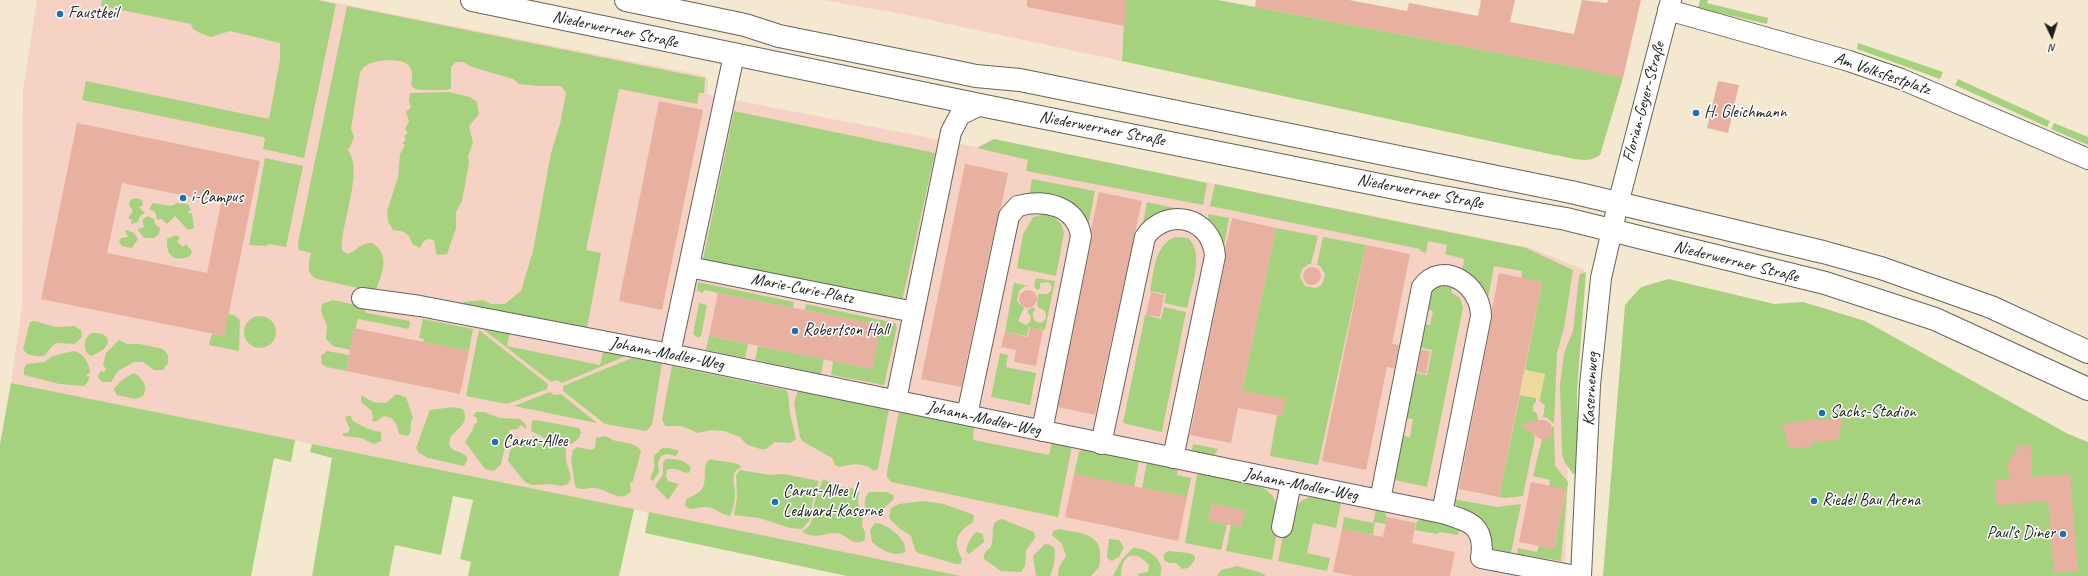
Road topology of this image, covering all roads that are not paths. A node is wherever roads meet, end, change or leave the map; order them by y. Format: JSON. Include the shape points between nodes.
{"nodes":[{"id":1,"x":472,"y":0,"type":"edge"},
{"id":2,"x":626,"y":0,"type":"edge"},
{"id":3,"x":1670,"y":5,"type":"edge"},
{"id":4,"x":779,"y":36,"type":"junction"},
{"id":5,"x":734,"y":55,"type":"junction"},
{"id":6,"x":980,"y":105,"type":"junction"},
{"id":7,"x":2088,"y":159,"type":"edge"},
{"id":8,"x":1618,"y":204,"type":"junction"},
{"id":9,"x":1611,"y":232,"type":"junction"},
{"id":10,"x":690,"y":266,"type":"junction"},
{"id":11,"x":362,"y":298,"type":"dead end"},
{"id":12,"x":914,"y":312,"type":"junction"},
{"id":13,"x":2088,"y":352,"type":"edge"},
{"id":14,"x":670,"y":354,"type":"junction"},
{"id":15,"x":2088,"y":389,"type":"edge"},
{"id":16,"x":896,"y":400,"type":"junction"},
{"id":17,"x":967,"y":415,"type":"junction"},
{"id":18,"x":1042,"y":431,"type":"junction"},
{"id":19,"x":1101,"y":444,"type":"junction"},
{"id":20,"x":1173,"y":458,"type":"junction"},
{"id":21,"x":1291,"y":483,"type":"junction"},
{"id":22,"x":1380,"y":500,"type":"junction"},
{"id":23,"x":1442,"y":513,"type":"junction"},
{"id":24,"x":1282,"y":527,"type":"dead end"},
{"id":25,"x":1576,"y":576,"type":"edge"},
{"id":26,"x":1581,"y":576,"type":"edge"}],
"edges":[{"from":1,"to":5,"type":"main road","name":"Niederwerrner Straße"},
{"from":2,"to":4,"type":"main road","name":"Niederwerrner Straße","via":[[745,24]]},
{"from":3,"to":7,"type":"street","name":"Am Volksfestplatz","via":[[1894,77],[1947,97]]},
{"from":3,"to":8,"type":"street","name":"Florian-Geyer-Straße"},
{"from":4,"to":5,"type":"main road","name":"Niederwerrner Straße","via":[[745,41],[736,49]]},
{"from":4,"to":8,"type":"main road","name":"Niederwerrner Straße","via":[[976,76],[1034,83],[1563,190]]},
{"from":5,"to":6,"type":"main road","name":"Niederwerrner Straße"},
{"from":5,"to":10,"type":"street"},
{"from":6,"to":9,"type":"main road","name":"Niederwerrner Straße","via":[[1554,217]]},
{"from":6,"to":12,"type":"street","via":[[960,115],[951,132]]},
{"from":8,"to":9,"type":"street","name":"Kasernenweg"},
{"from":8,"to":13,"type":"main road","name":"Niederwerrner Straße","via":[[1881,268],[1991,307]]},
{"from":9,"to":15,"type":"main road","name":"Niederwerrner Straße","via":[[1825,283],[1935,319]]},
{"from":9,"to":26,"type":"street","name":"Kasernenweg","via":[[1601,278],[1594,336]]},
{"from":10,"to":12,"type":"street","name":"Marie-Curie-Platz"},
{"from":10,"to":14,"type":"street"},
{"from":11,"to":14,"type":"street","name":"Johann-Modler-Weg","via":[[434,309]]},
{"from":12,"to":16,"type":"street"},
{"from":14,"to":16,"type":"street","name":"Johann-Modler-Weg"},
{"from":16,"to":17,"type":"street","name":"Johann-Modler-Weg"},
{"from":17,"to":18,"type":"street","name":"Johann-Modler-Weg"},
{"from":17,"to":18,"type":"street","via":[[1009,216],[1018,206],[1045,203],[1068,212],[1078,224],[1081,236]]},
{"from":18,"to":19,"type":"street","name":"Johann-Modler-Weg"},
{"from":19,"to":20,"type":"street","name":"Johann-Modler-Weg"},
{"from":19,"to":20,"type":"street","via":[[1145,237],[1158,224],[1184,220],[1195,223],[1208,234],[1215,256]]},
{"from":20,"to":21,"type":"street","name":"Johann-Modler-Weg"},
{"from":21,"to":22,"type":"street","name":"Johann-Modler-Weg"},
{"from":21,"to":24,"type":"street"},
{"from":22,"to":23,"type":"street","name":"Johann-Modler-Weg"},
{"from":22,"to":23,"type":"street","via":[[1422,287],[1431,278],[1459,278],[1475,292],[1480,302],[1481,316]]},
{"from":23,"to":25,"type":"street","name":"Johann-Modler-Weg","via":[[1466,520],[1476,527],[1481,540],[1481,558]]}]}
